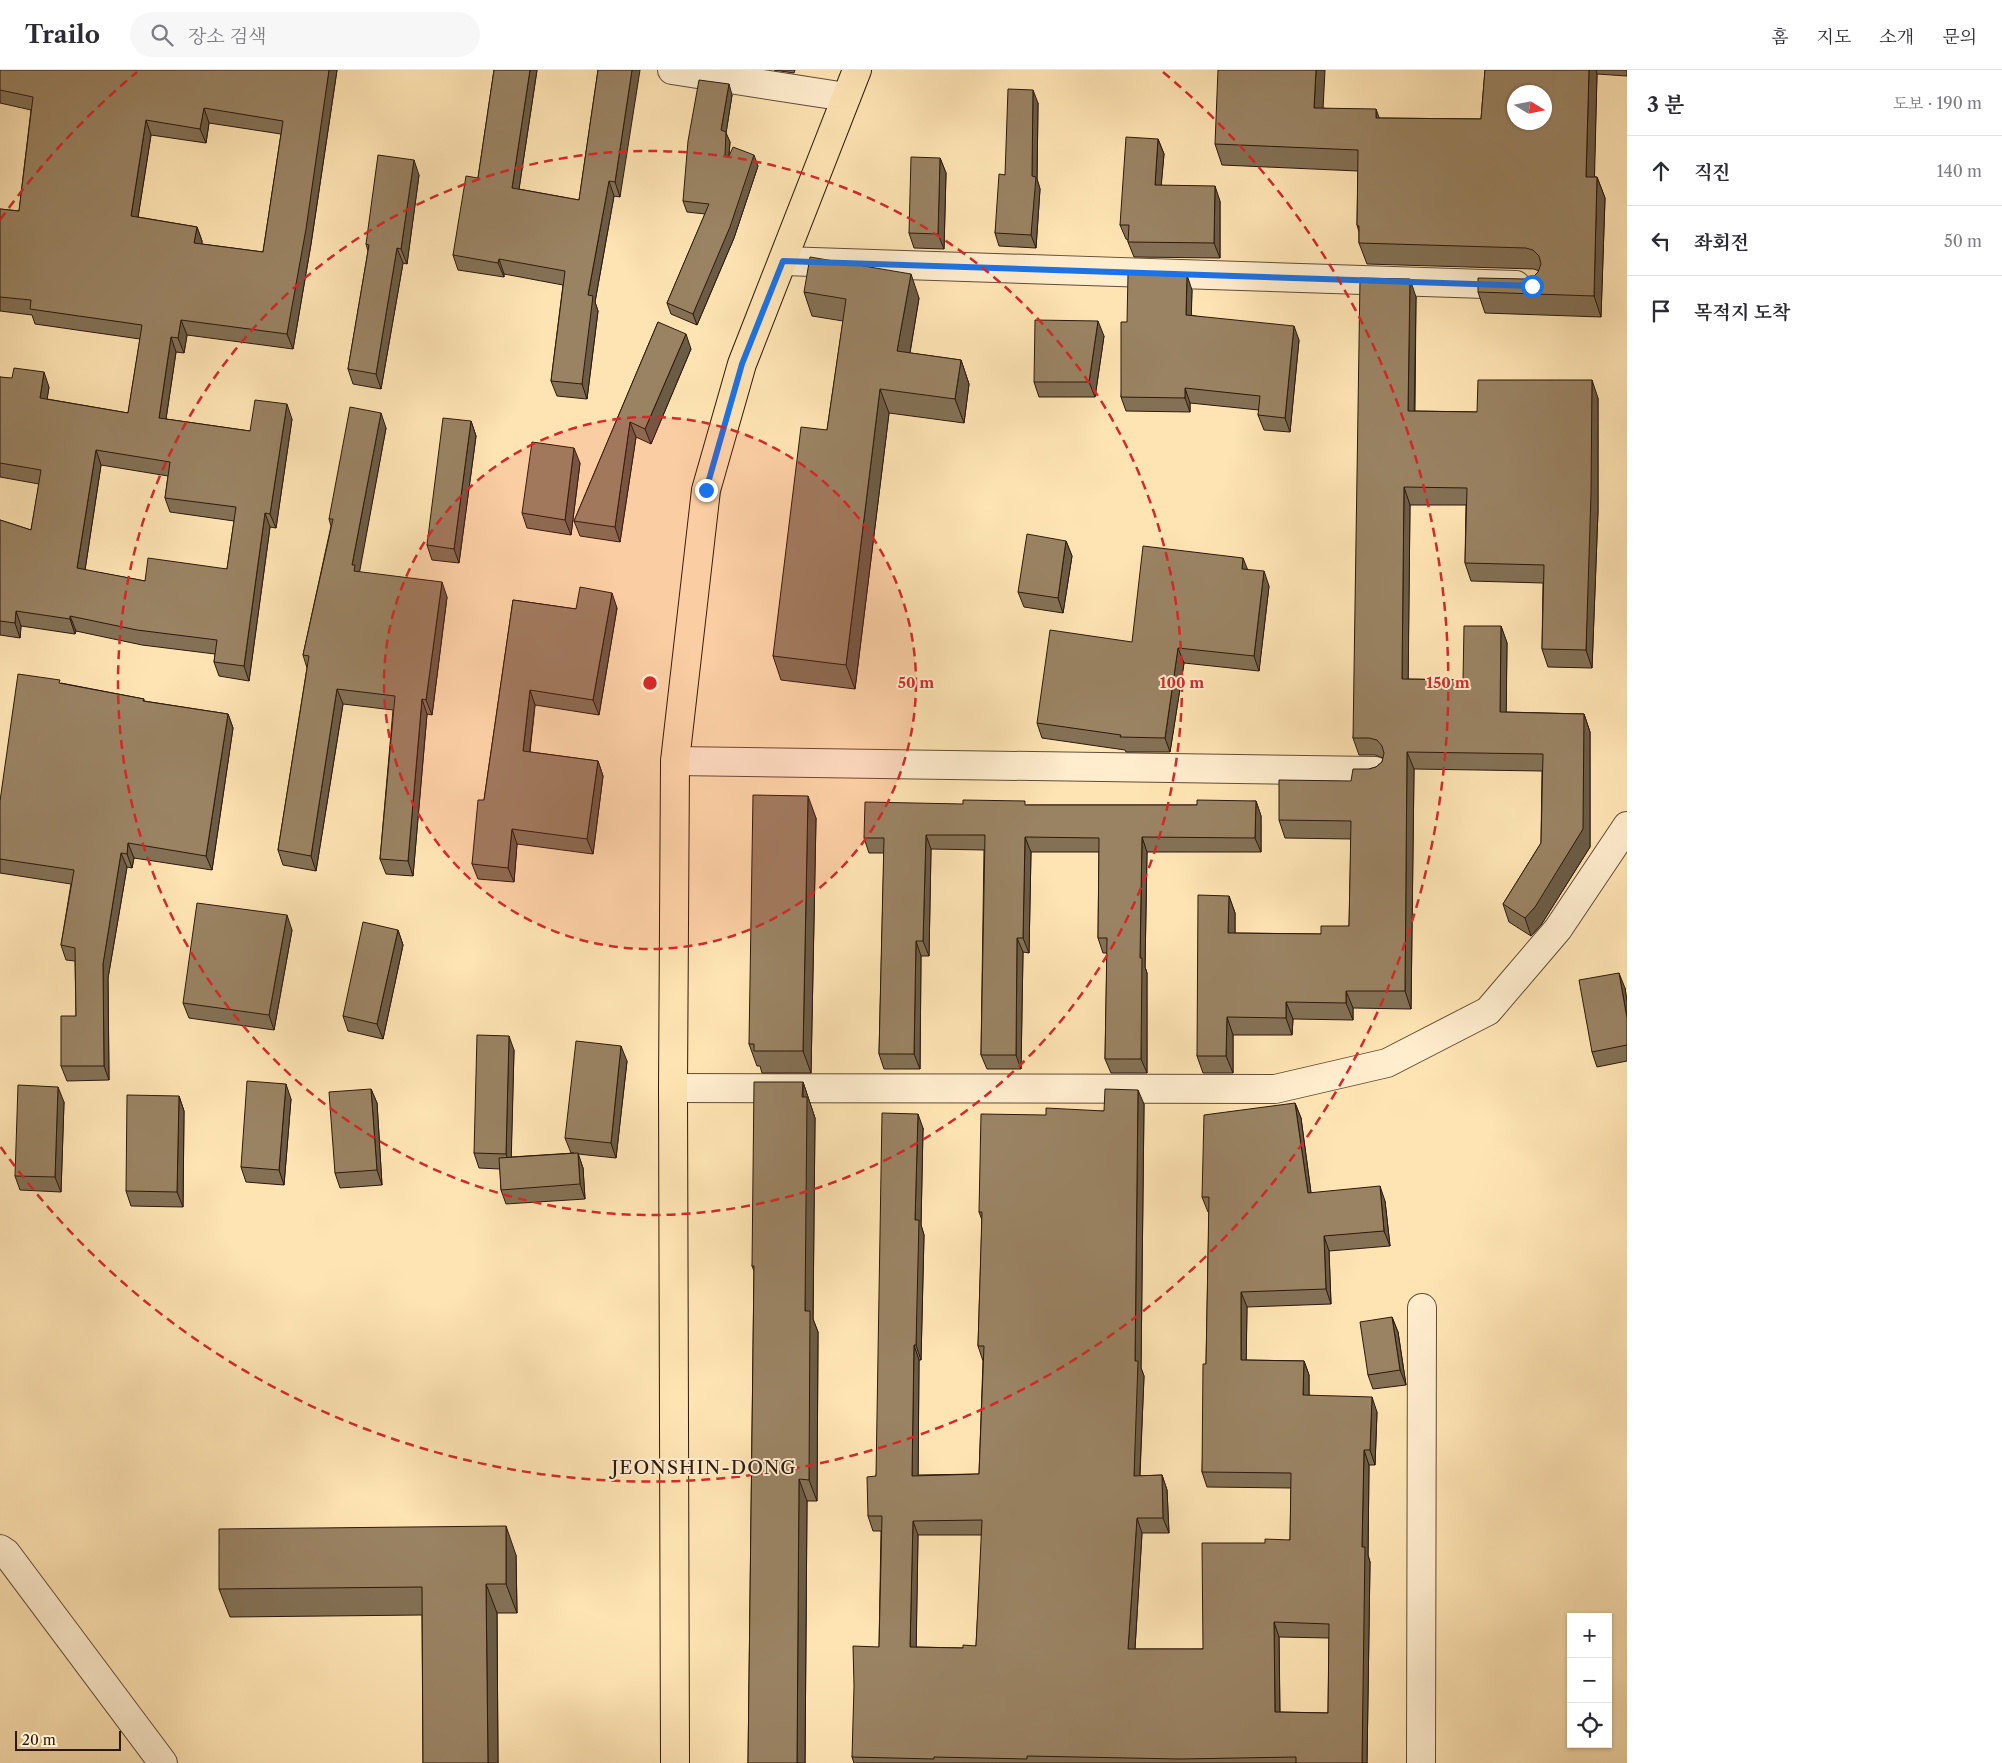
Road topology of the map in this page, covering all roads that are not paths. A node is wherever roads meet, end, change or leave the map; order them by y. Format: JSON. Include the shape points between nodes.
{"nodes":[{"id":1,"x":672,"y":70,"type":"edge"},
{"id":2,"x":857,"y":70,"type":"edge"},
{"id":3,"x":846,"y":97,"type":"junction"},
{"id":4,"x":783,"y":261,"type":"junction"},
{"id":5,"x":1532,"y":286,"type":"edge"},
{"id":6,"x":675,"y":761,"type":"junction"},
{"id":7,"x":1375,"y":771,"type":"edge"},
{"id":8,"x":1627,"y":826,"type":"edge"},
{"id":9,"x":673,"y":1088,"type":"junction"},
{"id":10,"x":1422,"y":1308,"type":"dead end"},
{"id":11,"x":0,"y":1549,"type":"edge"},
{"id":12,"x":163,"y":1763,"type":"edge"},
{"id":13,"x":675,"y":1763,"type":"edge"},
{"id":14,"x":1421,"y":1763,"type":"edge"}],
"edges":[{"from":1,"to":3,"type":"street"},
{"from":2,"to":3,"type":"main road"},
{"from":3,"to":4,"type":"main road"},
{"from":4,"to":5,"type":"street"},
{"from":4,"to":6,"type":"main road","via":[[742,364],[706,490]]},
{"from":6,"to":7,"type":"street"},
{"from":6,"to":9,"type":"main road"},
{"from":8,"to":9,"type":"street","via":[[1558,929],[1488,1012],[1387,1063],[1275,1089]]},
{"from":9,"to":13,"type":"main road"},
{"from":10,"to":14,"type":"street"},
{"from":11,"to":12,"type":"street","via":[[6,1552]]}]}
